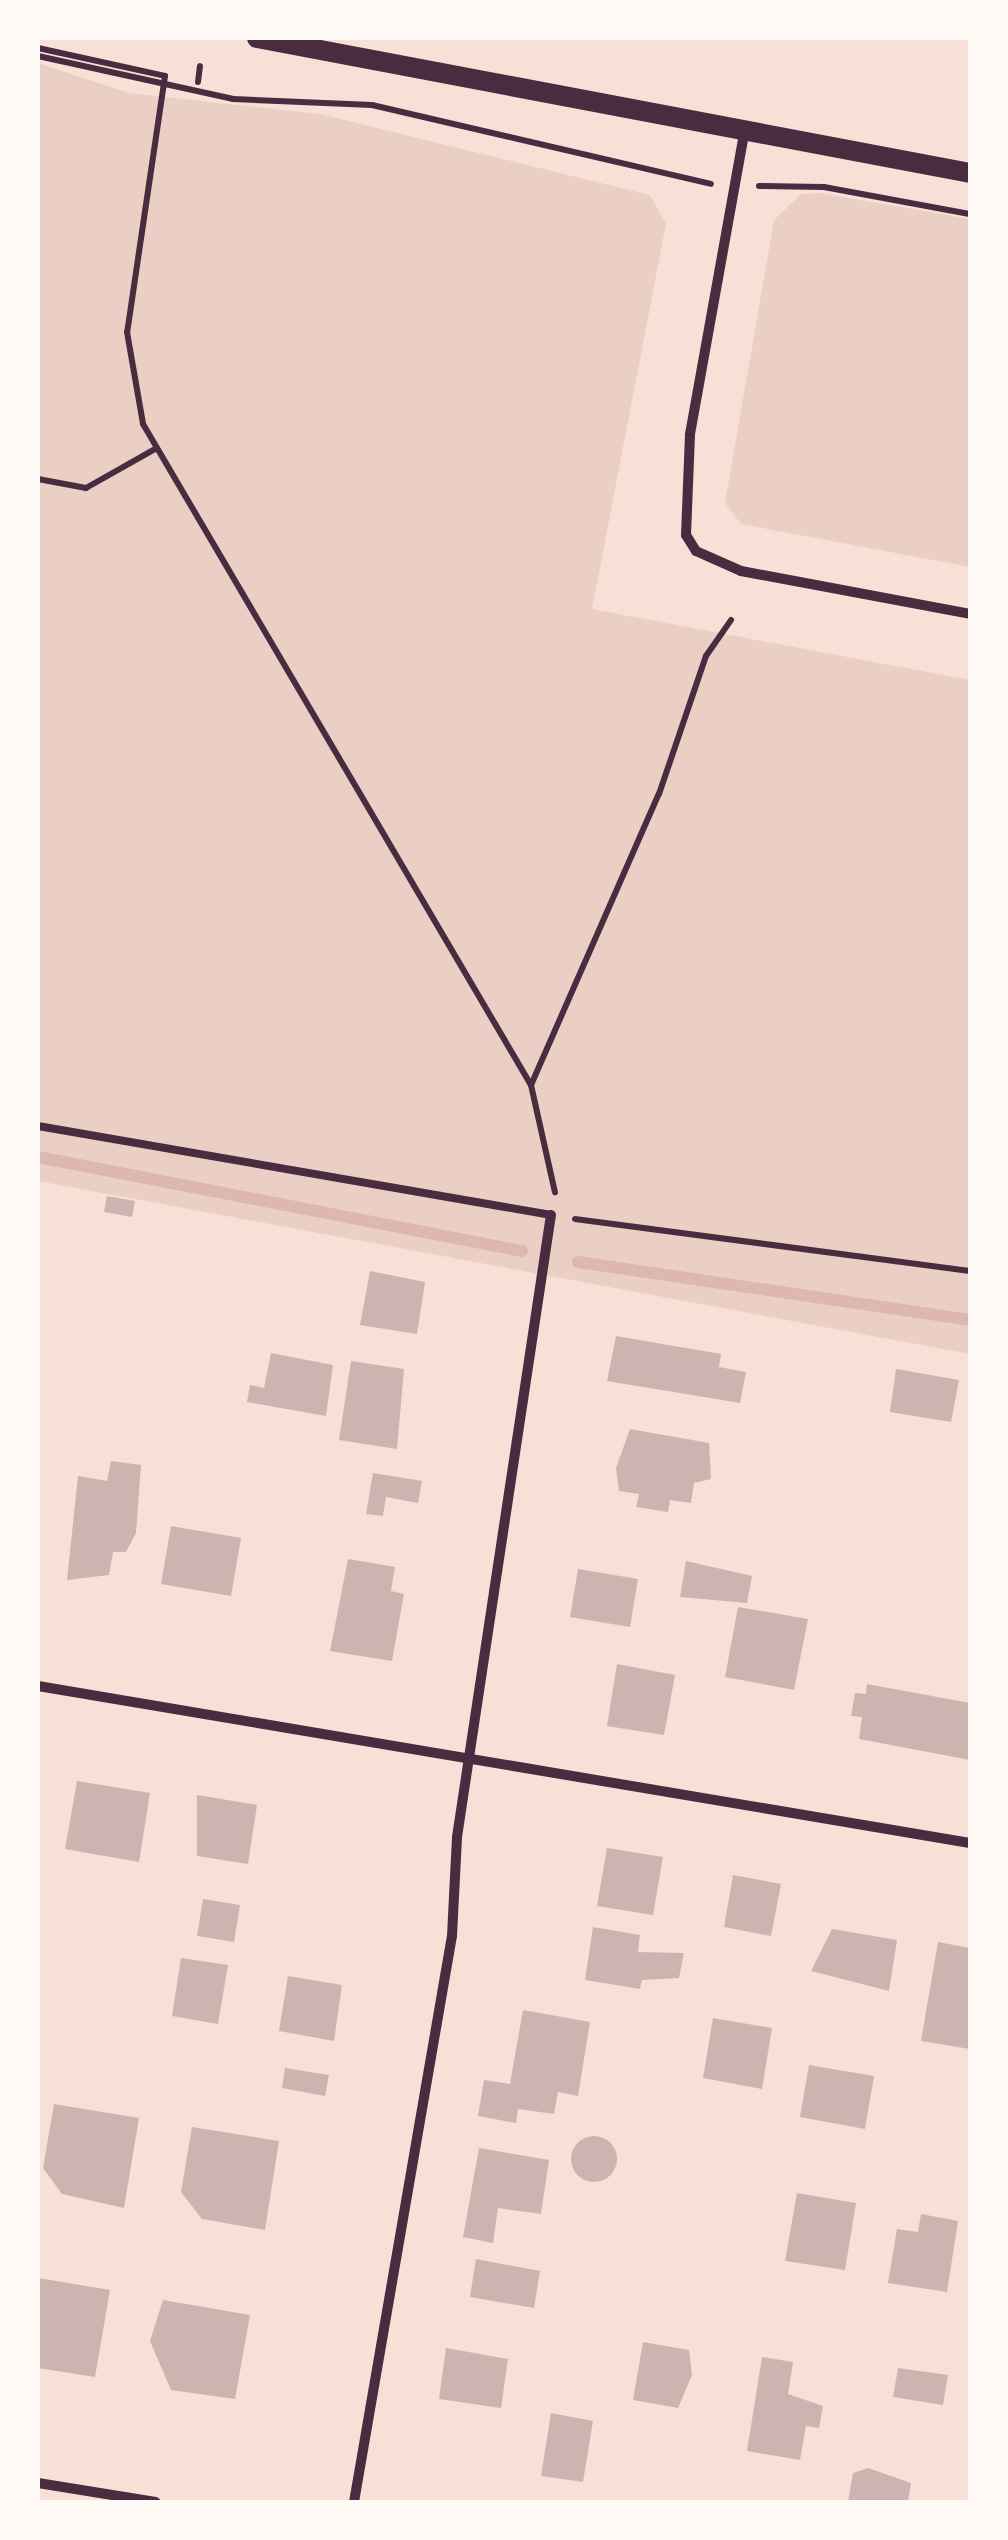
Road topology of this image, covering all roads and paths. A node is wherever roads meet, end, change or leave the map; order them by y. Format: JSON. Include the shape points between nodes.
{"nodes":[{"id":1,"x":257,"y":38,"type":"edge"},
{"id":2,"x":38,"y":48,"type":"edge"},
{"id":3,"x":38,"y":56,"type":"edge"},
{"id":4,"x":200,"y":66,"type":"dead end"},
{"id":5,"x":198,"y":82,"type":"dead end"},
{"id":6,"x":163,"y":89,"type":"junction"},
{"id":7,"x":744,"y":134,"type":"junction"},
{"id":8,"x":607,"y":165,"type":"dead end"},
{"id":9,"x":970,"y":173,"type":"edge"},
{"id":10,"x":824,"y":187,"type":"dead end"},
{"id":11,"x":970,"y":214,"type":"edge"},
{"id":12,"x":157,"y":448,"type":"junction"},
{"id":13,"x":38,"y":479,"type":"edge"},
{"id":14,"x":970,"y":614,"type":"edge"},
{"id":15,"x":730,"y":620,"type":"dead end"},
{"id":16,"x":531,"y":1085,"type":"junction"},
{"id":17,"x":38,"y":1126,"type":"edge"},
{"id":18,"x":551,"y":1215,"type":"junction"},
{"id":19,"x":970,"y":1271,"type":"edge"},
{"id":20,"x":38,"y":1686,"type":"edge"},
{"id":21,"x":469,"y":1758,"type":"junction"},
{"id":22,"x":970,"y":1843,"type":"edge"},
{"id":23,"x":38,"y":2482,"type":"edge"},
{"id":24,"x":155,"y":2502,"type":"edge"},
{"id":25,"x":354,"y":2502,"type":"edge"}],
"edges":[{"from":1,"to":7,"type":"main road"},
{"from":2,"to":6,"type":"path","via":[[165,76]]},
{"from":3,"to":6,"type":"path"},
{"from":4,"to":5,"type":"path"},
{"from":6,"to":8,"type":"path","via":[[372,105]]},
{"from":6,"to":12,"type":"path","via":[[127,332],[129,375]]},
{"from":7,"to":9,"type":"main road"},
{"from":7,"to":14,"type":"street","via":[[690,435],[686,536],[696,550],[741,571]]},
{"from":10,"to":11,"type":"path"},
{"from":12,"to":13,"type":"path","via":[[86,488]]},
{"from":12,"to":16,"type":"path"},
{"from":15,"to":16,"type":"path","via":[[706,656],[659,794]]},
{"from":16,"to":18,"type":"path","via":[[557,1185]]},
{"from":17,"to":18,"type":"lane"},
{"from":18,"to":19,"type":"path"},
{"from":18,"to":21,"type":"street"},
{"from":20,"to":21,"type":"street"},
{"from":21,"to":22,"type":"street"},
{"from":21,"to":25,"type":"street","via":[[452,1936]]},
{"from":23,"to":24,"type":"street"}]}
